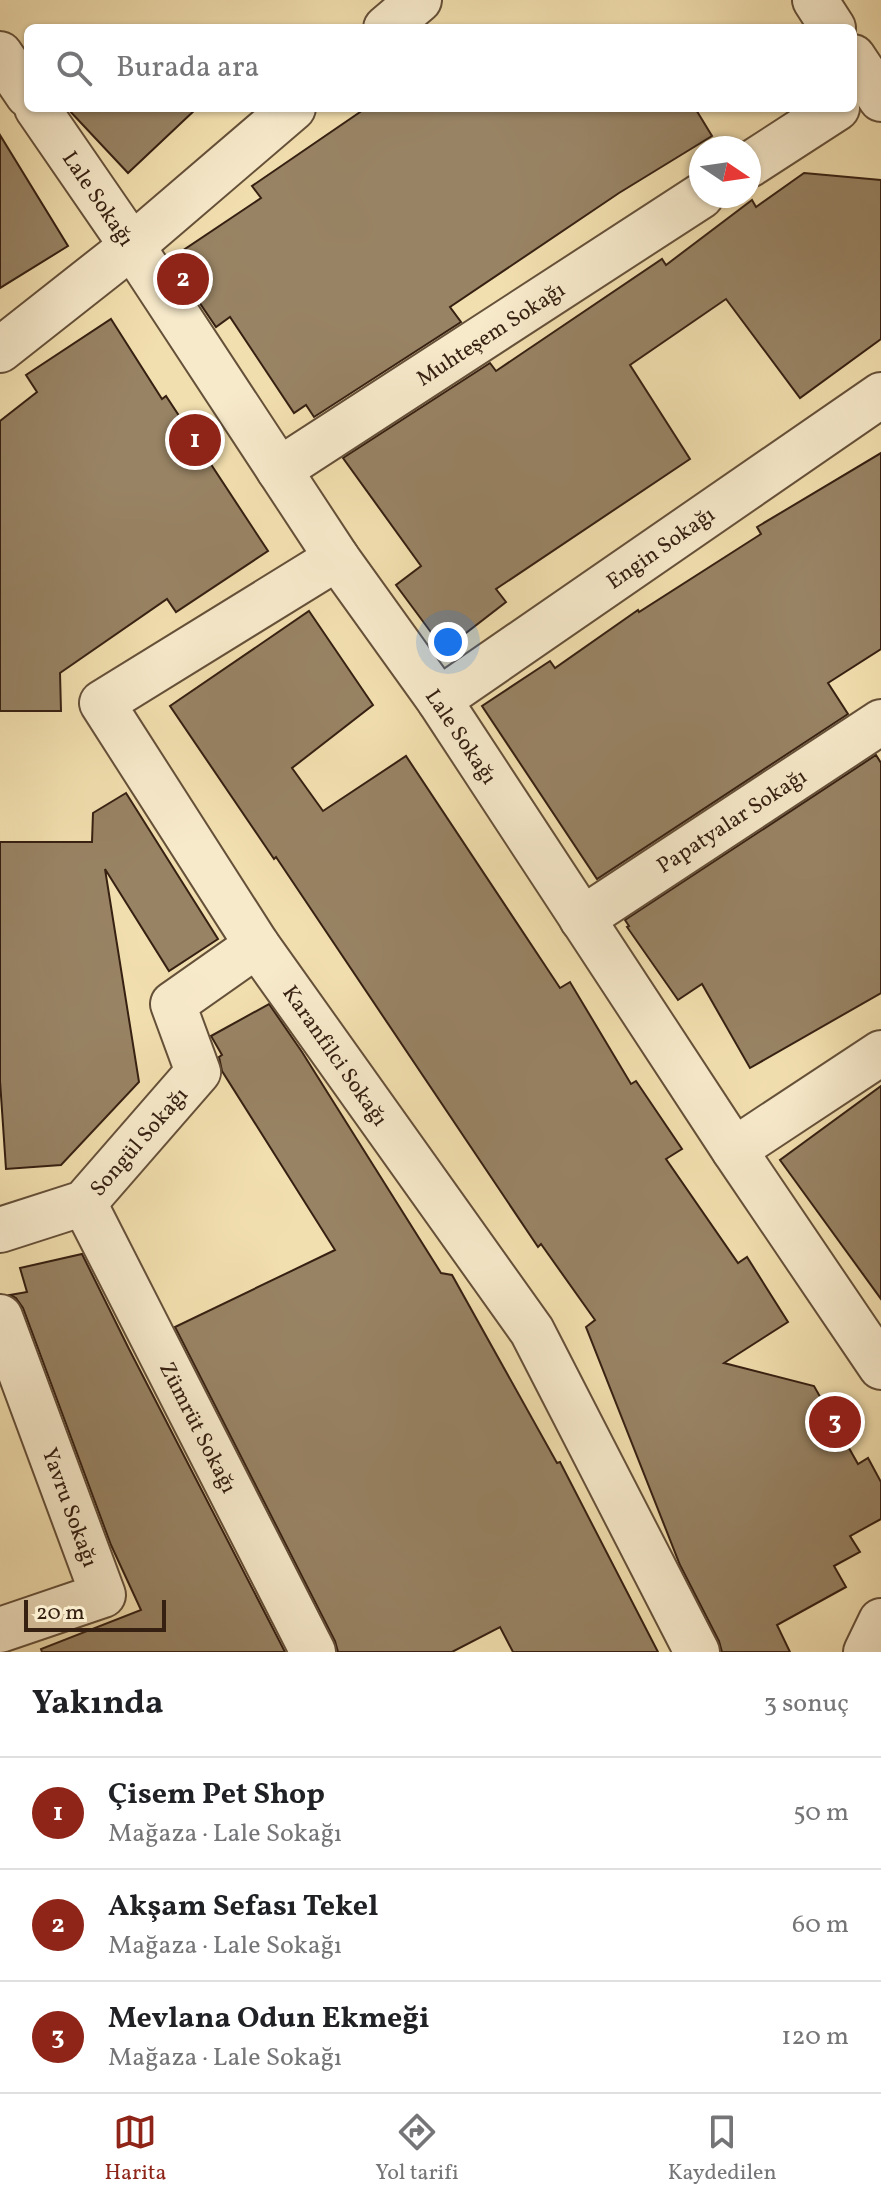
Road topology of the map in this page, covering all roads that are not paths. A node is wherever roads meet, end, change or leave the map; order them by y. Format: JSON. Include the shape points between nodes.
{"nodes":[{"id":1,"x":419,"y":0,"type":"edge"},
{"id":2,"x":815,"y":0,"type":"edge"},
{"id":3,"x":391,"y":24,"type":"edge"},
{"id":4,"x":830,"y":24,"type":"edge"},
{"id":5,"x":0,"y":54,"type":"edge"},
{"id":6,"x":24,"y":89,"type":"edge"},
{"id":7,"x":40,"y":112,"type":"edge"},
{"id":8,"x":288,"y":112,"type":"edge"},
{"id":9,"x":826,"y":112,"type":"edge"},
{"id":10,"x":761,"y":157,"type":"edge"},
{"id":11,"x":689,"y":204,"type":"edge"},
{"id":12,"x":132,"y":246,"type":"junction"},
{"id":13,"x":0,"y":350,"type":"edge"},
{"id":14,"x":881,"y":395,"type":"edge"},
{"id":15,"x":279,"y":470,"type":"junction"},
{"id":16,"x":337,"y":558,"type":"junction"},
{"id":17,"x":439,"y":700,"type":"junction"},
{"id":18,"x":881,"y":722,"type":"edge"},
{"id":19,"x":582,"y":919,"type":"junction"},
{"id":20,"x":257,"y":945,"type":"junction"},
{"id":21,"x":881,"y":1053,"type":"edge"},
{"id":22,"x":734,"y":1150,"type":"junction"},
{"id":23,"x":84,"y":1203,"type":"junction"},
{"id":24,"x":0,"y":1230,"type":"edge"},
{"id":25,"x":0,"y":1317,"type":"edge"},
{"id":26,"x":881,"y":1367,"type":"edge"},
{"id":27,"x":0,"y":1630,"type":"edge"},
{"id":28,"x":313,"y":1652,"type":"edge"},
{"id":29,"x":697,"y":1652,"type":"edge"}],
"edges":[{"from":1,"to":3,"type":"street"},
{"from":2,"to":4,"type":"street"},
{"from":5,"to":6,"type":"street"},
{"from":7,"to":12,"type":"street","name":"Lale Sokağı"},
{"from":8,"to":12,"type":"street"},
{"from":9,"to":10,"type":"street"},
{"from":11,"to":15,"type":"street","name":"Muhteşem Sokağı"},
{"from":12,"to":13,"type":"street"},
{"from":12,"to":15,"type":"street","name":"Lale Sokağı"},
{"from":14,"to":17,"type":"street","name":"Engin Sokağı"},
{"from":15,"to":16,"type":"street","name":"Lale Sokağı"},
{"from":16,"to":17,"type":"street","name":"Lale Sokağı"},
{"from":16,"to":20,"type":"street","name":"Karanfilci Sokağı","via":[[102,703]]},
{"from":17,"to":19,"type":"street","name":"Lale Sokağı"},
{"from":18,"to":19,"type":"street","name":"Papatyalar Sokağı"},
{"from":19,"to":22,"type":"street","name":"Lale Sokağı"},
{"from":20,"to":23,"type":"street","name":"Songül Sokağı","via":[[173,1004],[198,1072]]},
{"from":20,"to":29,"type":"street","name":"Karanfilci Sokağı","via":[[532,1331]]},
{"from":21,"to":22,"type":"street"},
{"from":22,"to":26,"type":"street","name":"Lale Sokağı"},
{"from":23,"to":24,"type":"street","name":"Songül Sokağı"},
{"from":23,"to":28,"type":"street","name":"Zümrüt Sokağı"},
{"from":25,"to":27,"type":"street","name":"Yavru Sokağı","via":[[103,1595]]}]}
